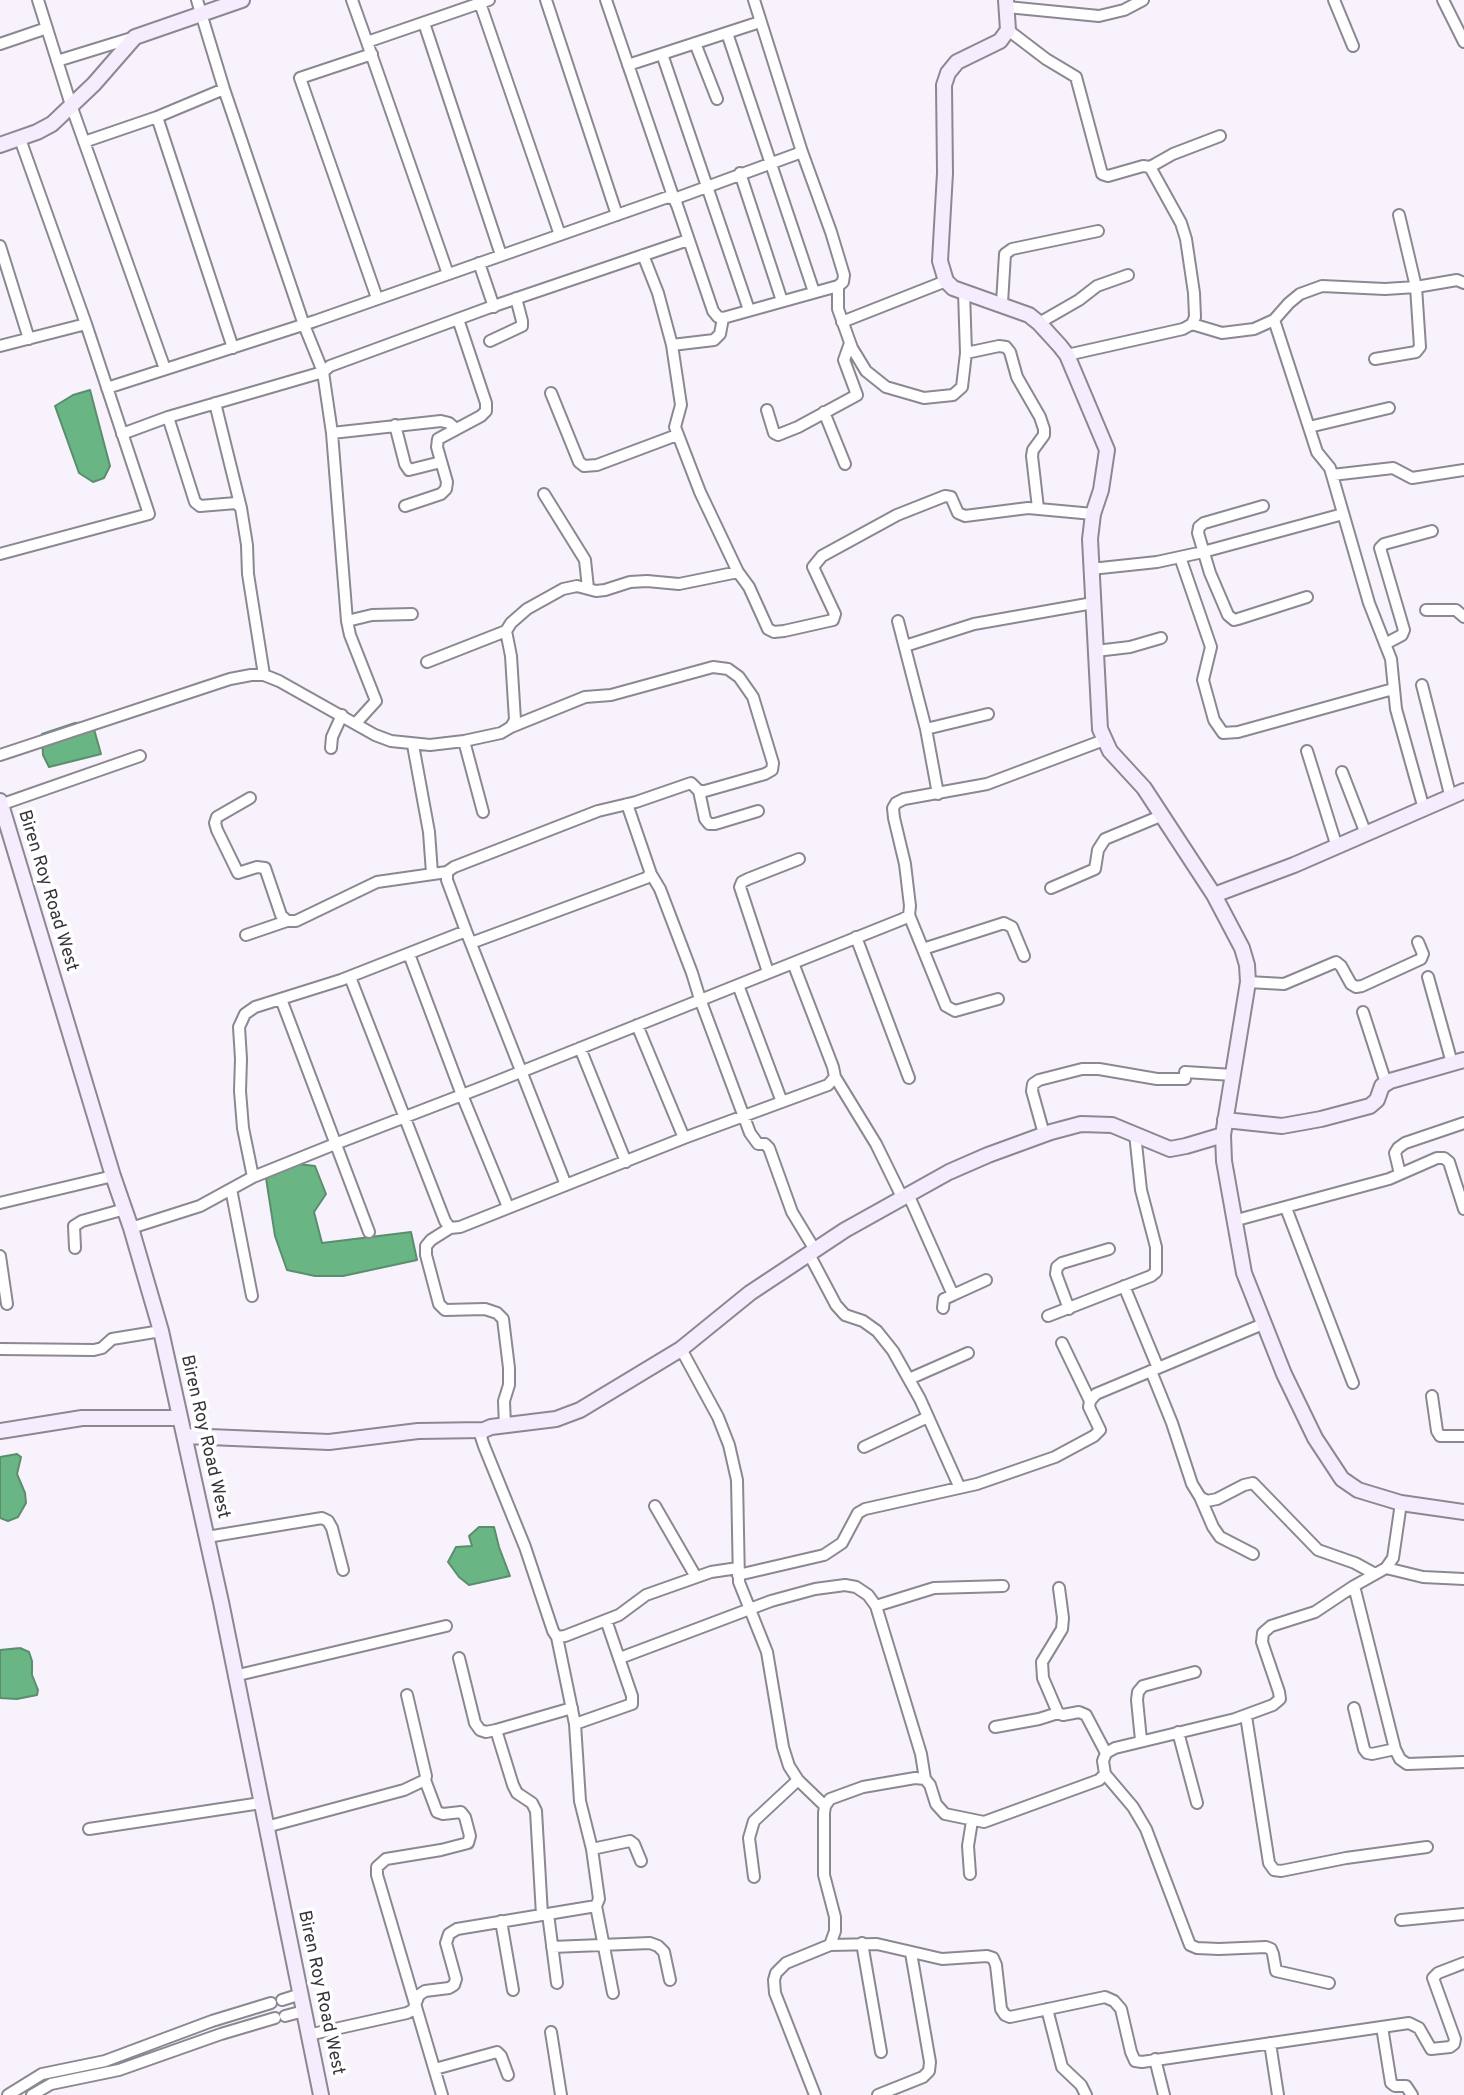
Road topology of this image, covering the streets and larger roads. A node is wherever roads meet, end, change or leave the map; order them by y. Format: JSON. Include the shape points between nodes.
{"nodes":[{"id":1,"x":38,"y":0,"type":"edge"},
{"id":2,"x":242,"y":0,"type":"edge"},
{"id":3,"x":352,"y":0,"type":"edge"},
{"id":4,"x":546,"y":0,"type":"edge"},
{"id":5,"x":606,"y":0,"type":"edge"},
{"id":6,"x":754,"y":0,"type":"edge"},
{"id":7,"x":1143,"y":0,"type":"edge"},
{"id":8,"x":1334,"y":0,"type":"edge"},
{"id":9,"x":1443,"y":0,"type":"edge"},
{"id":10,"x":485,"y":2,"type":"edge"},
{"id":11,"x":1006,"y":4,"type":"edge"},
{"id":12,"x":200,"y":6,"type":"edge"},
{"id":13,"x":760,"y":22,"type":"junction"},
{"id":14,"x":424,"y":23,"type":"junction"},
{"id":15,"x":47,"y":28,"type":"junction"},
{"id":16,"x":1008,"y":30,"type":"junction"},
{"id":17,"x":727,"y":33,"type":"junction"},
{"id":18,"x":135,"y":37,"type":"junction"},
{"id":19,"x":367,"y":42,"type":"junction"},
{"id":20,"x":1464,"y":42,"type":"edge"},
{"id":21,"x":695,"y":43,"type":"junction"},
{"id":22,"x":0,"y":44,"type":"edge"},
{"id":23,"x":1353,"y":46,"type":"dead end"},
{"id":24,"x":372,"y":54,"type":"junction"},
{"id":25,"x":662,"y":54,"type":"junction"},
{"id":26,"x":57,"y":61,"type":"junction"},
{"id":27,"x":628,"y":65,"type":"junction"},
{"id":28,"x":224,"y":89,"type":"junction"},
{"id":29,"x":717,"y":99,"type":"dead end"},
{"id":30,"x":71,"y":105,"type":"junction"},
{"id":31,"x":157,"y":117,"type":"junction"},
{"id":32,"x":1220,"y":136,"type":"dead end"},
{"id":33,"x":20,"y":139,"type":"junction"},
{"id":34,"x":84,"y":142,"type":"junction"},
{"id":35,"x":0,"y":145,"type":"edge"},
{"id":36,"x":802,"y":152,"type":"junction"},
{"id":37,"x":771,"y":163,"type":"junction"},
{"id":38,"x":1150,"y":167,"type":"junction"},
{"id":39,"x":740,"y":173,"type":"junction"},
{"id":40,"x":707,"y":185,"type":"junction"},
{"id":41,"x":674,"y":199,"type":"junction"},
{"id":42,"x":617,"y":215,"type":"junction"},
{"id":43,"x":1399,"y":215,"type":"dead end"},
{"id":44,"x":1098,"y":231,"type":"dead end"},
{"id":45,"x":560,"y":235,"type":"junction"},
{"id":46,"x":688,"y":240,"type":"junction"},
{"id":47,"x":0,"y":246,"type":"edge"},
{"id":48,"x":502,"y":255,"type":"junction"},
{"id":49,"x":643,"y":255,"type":"junction"},
{"id":50,"x":479,"y":263,"type":"junction"},
{"id":51,"x":448,"y":274,"type":"junction"},
{"id":52,"x":1128,"y":275,"type":"dead end"},
{"id":53,"x":946,"y":281,"type":"junction"},
{"id":54,"x":1464,"y":283,"type":"edge"},
{"id":55,"x":838,"y":286,"type":"junction"},
{"id":56,"x":1416,"y":287,"type":"junction"},
{"id":57,"x":814,"y":292,"type":"junction"},
{"id":58,"x":964,"y":292,"type":"junction"},
{"id":59,"x":377,"y":298,"type":"junction"},
{"id":60,"x":516,"y":298,"type":"junction"},
{"id":61,"x":782,"y":301,"type":"junction"},
{"id":62,"x":1002,"y":303,"type":"junction"},
{"id":63,"x":494,"y":307,"type":"junction"},
{"id":64,"x":749,"y":310,"type":"junction"},
{"id":65,"x":723,"y":318,"type":"junction"},
{"id":66,"x":458,"y":319,"type":"junction"},
{"id":67,"x":1274,"y":320,"type":"junction"},
{"id":68,"x":842,"y":322,"type":"junction"},
{"id":69,"x":1040,"y":323,"type":"junction"},
{"id":70,"x":86,"y":324,"type":"junction"},
{"id":71,"x":1192,"y":324,"type":"junction"},
{"id":72,"x":304,"y":325,"type":"junction"},
{"id":73,"x":29,"y":339,"type":"junction"},
{"id":74,"x":490,"y":341,"type":"dead end"},
{"id":75,"x":850,"y":343,"type":"junction"},
{"id":76,"x":672,"y":345,"type":"junction"},
{"id":77,"x":0,"y":346,"type":"edge"},
{"id":78,"x":233,"y":348,"type":"junction"},
{"id":79,"x":966,"y":353,"type":"junction"},
{"id":80,"x":1067,"y":355,"type":"junction"},
{"id":81,"x":1376,"y":359,"type":"dead end"},
{"id":82,"x":165,"y":369,"type":"junction"},
{"id":83,"x":323,"y":372,"type":"junction"},
{"id":84,"x":107,"y":388,"type":"junction"},
{"id":85,"x":551,"y":393,"type":"dead end"},
{"id":86,"x":215,"y":403,"type":"junction"},
{"id":87,"x":1390,"y":408,"type":"dead end"},
{"id":88,"x":767,"y":410,"type":"dead end"},
{"id":89,"x":824,"y":412,"type":"junction"},
{"id":90,"x":168,"y":417,"type":"junction"},
{"id":91,"x":395,"y":425,"type":"junction"},
{"id":92,"x":1309,"y":427,"type":"junction"},
{"id":93,"x":456,"y":429,"type":"junction"},
{"id":94,"x":332,"y":433,"type":"junction"},
{"id":95,"x":122,"y":434,"type":"junction"},
{"id":96,"x":677,"y":435,"type":"junction"},
{"id":97,"x":441,"y":462,"type":"junction"},
{"id":98,"x":845,"y":464,"type":"dead end"},
{"id":99,"x":1464,"y":471,"type":"edge"},
{"id":100,"x":1332,"y":475,"type":"junction"},
{"id":101,"x":544,"y":494,"type":"dead end"},
{"id":102,"x":405,"y":506,"type":"dead end"},
{"id":103,"x":1263,"y":506,"type":"dead end"},
{"id":104,"x":241,"y":508,"type":"junction"},
{"id":105,"x":1038,"y":508,"type":"junction"},
{"id":106,"x":1093,"y":514,"type":"junction"},
{"id":107,"x":1343,"y":514,"type":"junction"},
{"id":108,"x":1432,"y":531,"type":"dead end"},
{"id":109,"x":1203,"y":552,"type":"junction"},
{"id":110,"x":0,"y":554,"type":"edge"},
{"id":111,"x":1180,"y":557,"type":"junction"},
{"id":112,"x":1091,"y":569,"type":"junction"},
{"id":113,"x":738,"y":572,"type":"junction"},
{"id":114,"x":588,"y":588,"type":"junction"},
{"id":115,"x":1307,"y":597,"type":"dead end"},
{"id":116,"x":1093,"y":603,"type":"junction"},
{"id":117,"x":1426,"y":610,"type":"dead end"},
{"id":118,"x":412,"y":614,"type":"dead end"},
{"id":119,"x":1464,"y":617,"type":"edge"},
{"id":120,"x":347,"y":621,"type":"junction"},
{"id":121,"x":898,"y":621,"type":"dead end"},
{"id":122,"x":506,"y":631,"type":"junction"},
{"id":123,"x":1161,"y":638,"type":"dead end"},
{"id":124,"x":1385,"y":644,"type":"junction"},
{"id":125,"x":905,"y":646,"type":"junction"},
{"id":126,"x":1096,"y":651,"type":"junction"},
{"id":127,"x":427,"y":662,"type":"dead end"},
{"id":128,"x":264,"y":675,"type":"junction"},
{"id":129,"x":1422,"y":685,"type":"dead end"},
{"id":130,"x":1393,"y":690,"type":"junction"},
{"id":131,"x":988,"y":714,"type":"dead end"},
{"id":132,"x":342,"y":715,"type":"junction"},
{"id":133,"x":356,"y":723,"type":"junction"},
{"id":134,"x":511,"y":727,"type":"junction"},
{"id":135,"x":926,"y":729,"type":"junction"},
{"id":136,"x":1104,"y":740,"type":"junction"},
{"id":137,"x":464,"y":741,"type":"junction"},
{"id":138,"x":414,"y":745,"type":"junction"},
{"id":139,"x":331,"y":748,"type":"dead end"},
{"id":140,"x":1307,"y":751,"type":"dead end"},
{"id":141,"x":0,"y":755,"type":"edge"},
{"id":142,"x":140,"y":756,"type":"dead end"},
{"id":143,"x":1342,"y":772,"type":"dead end"},
{"id":144,"x":699,"y":791,"type":"junction"},
{"id":145,"x":938,"y":794,"type":"junction"},
{"id":146,"x":1457,"y":795,"type":"edge"},
{"id":147,"x":250,"y":798,"type":"dead end"},
{"id":148,"x":0,"y":803,"type":"edge"},
{"id":149,"x":627,"y":804,"type":"junction"},
{"id":150,"x":1424,"y":809,"type":"junction"},
{"id":151,"x":758,"y":811,"type":"dead end"},
{"id":152,"x":483,"y":812,"type":"dead end"},
{"id":153,"x":1163,"y":815,"type":"junction"},
{"id":154,"x":1366,"y":834,"type":"junction"},
{"id":155,"x":1337,"y":847,"type":"junction"},
{"id":156,"x":799,"y":859,"type":"dead end"},
{"id":157,"x":447,"y":872,"type":"junction"},
{"id":158,"x":432,"y":873,"type":"junction"},
{"id":159,"x":651,"y":874,"type":"junction"},
{"id":160,"x":1052,"y":888,"type":"dead end"},
{"id":161,"x":1214,"y":895,"type":"junction"},
{"id":162,"x":909,"y":915,"type":"junction"},
{"id":163,"x":286,"y":921,"type":"junction"},
{"id":164,"x":467,"y":932,"type":"junction"},
{"id":165,"x":246,"y":935,"type":"dead end"},
{"id":166,"x":856,"y":937,"type":"junction"},
{"id":167,"x":1418,"y":942,"type":"dead end"},
{"id":168,"x":471,"y":943,"type":"junction"},
{"id":169,"x":923,"y":949,"type":"junction"},
{"id":170,"x":409,"y":954,"type":"junction"},
{"id":171,"x":1024,"y":956,"type":"dead end"},
{"id":172,"x":793,"y":963,"type":"junction"},
{"id":173,"x":768,"y":972,"type":"junction"},
{"id":174,"x":350,"y":977,"type":"junction"},
{"id":175,"x":1428,"y":977,"type":"dead end"},
{"id":176,"x":1248,"y":982,"type":"junction"},
{"id":177,"x":738,"y":985,"type":"junction"},
{"id":178,"x":281,"y":999,"type":"junction"},
{"id":179,"x":700,"y":999,"type":"junction"},
{"id":180,"x":998,"y":999,"type":"dead end"},
{"id":181,"x":1363,"y":1012,"type":"dead end"},
{"id":182,"x":638,"y":1025,"type":"junction"},
{"id":183,"x":580,"y":1048,"type":"junction"},
{"id":184,"x":1458,"y":1061,"type":"edge"},
{"id":185,"x":521,"y":1071,"type":"junction"},
{"id":186,"x":1233,"y":1074,"type":"junction"},
{"id":187,"x":835,"y":1077,"type":"junction"},
{"id":188,"x":909,"y":1078,"type":"dead end"},
{"id":189,"x":1386,"y":1083,"type":"junction"},
{"id":190,"x":462,"y":1095,"type":"junction"},
{"id":191,"x":782,"y":1102,"type":"junction"},
{"id":192,"x":744,"y":1117,"type":"junction"},
{"id":193,"x":404,"y":1119,"type":"junction"},
{"id":194,"x":1225,"y":1120,"type":"junction"},
{"id":195,"x":1464,"y":1123,"type":"edge"},
{"id":196,"x":1135,"y":1134,"type":"junction"},
{"id":197,"x":1044,"y":1135,"type":"junction"},
{"id":198,"x":1223,"y":1135,"type":"junction"},
{"id":199,"x":684,"y":1138,"type":"junction"},
{"id":200,"x":335,"y":1144,"type":"junction"},
{"id":201,"x":626,"y":1162,"type":"junction"},
{"id":202,"x":1400,"y":1174,"type":"junction"},
{"id":203,"x":113,"y":1176,"type":"junction"},
{"id":204,"x":253,"y":1177,"type":"junction"},
{"id":205,"x":566,"y":1185,"type":"junction"},
{"id":206,"x":231,"y":1189,"type":"junction"},
{"id":207,"x":905,"y":1196,"type":"junction"},
{"id":208,"x":0,"y":1203,"type":"edge"},
{"id":209,"x":508,"y":1208,"type":"junction"},
{"id":210,"x":1286,"y":1208,"type":"junction"},
{"id":211,"x":125,"y":1209,"type":"junction"},
{"id":212,"x":1464,"y":1209,"type":"edge"},
{"id":213,"x":1233,"y":1220,"type":"junction"},
{"id":214,"x":131,"y":1228,"type":"junction"},
{"id":215,"x":450,"y":1228,"type":"junction"},
{"id":216,"x":369,"y":1232,"type":"dead end"},
{"id":217,"x":75,"y":1248,"type":"dead end"},
{"id":218,"x":1109,"y":1249,"type":"dead end"},
{"id":219,"x":812,"y":1252,"type":"junction"},
{"id":220,"x":0,"y":1256,"type":"edge"},
{"id":221,"x":986,"y":1280,"type":"dead end"},
{"id":222,"x":1124,"y":1286,"type":"junction"},
{"id":223,"x":953,"y":1295,"type":"junction"},
{"id":224,"x":252,"y":1296,"type":"dead end"},
{"id":225,"x":7,"y":1304,"type":"dead end"},
{"id":226,"x":943,"y":1308,"type":"dead end"},
{"id":227,"x":1069,"y":1309,"type":"junction"},
{"id":228,"x":1048,"y":1316,"type":"dead end"},
{"id":229,"x":1263,"y":1324,"type":"junction"},
{"id":230,"x":161,"y":1331,"type":"junction"},
{"id":231,"x":1062,"y":1343,"type":"dead end"},
{"id":232,"x":0,"y":1349,"type":"edge"},
{"id":233,"x":681,"y":1349,"type":"junction"},
{"id":234,"x":968,"y":1353,"type":"dead end"},
{"id":235,"x":1154,"y":1370,"type":"junction"},
{"id":236,"x":909,"y":1379,"type":"junction"},
{"id":237,"x":1353,"y":1382,"type":"dead end"},
{"id":238,"x":1432,"y":1396,"type":"dead end"},
{"id":239,"x":1090,"y":1401,"type":"junction"},
{"id":240,"x":929,"y":1417,"type":"junction"},
{"id":241,"x":180,"y":1418,"type":"junction"},
{"id":242,"x":505,"y":1426,"type":"junction"},
{"id":243,"x":484,"y":1430,"type":"junction"},
{"id":244,"x":0,"y":1431,"type":"edge"},
{"id":245,"x":184,"y":1436,"type":"junction"},
{"id":246,"x":1464,"y":1436,"type":"edge"},
{"id":247,"x":864,"y":1447,"type":"dead end"},
{"id":248,"x":959,"y":1486,"type":"junction"},
{"id":249,"x":1200,"y":1497,"type":"junction"},
{"id":250,"x":1401,"y":1503,"type":"junction"},
{"id":251,"x":655,"y":1506,"type":"dead end"},
{"id":252,"x":1464,"y":1512,"type":"edge"},
{"id":253,"x":207,"y":1537,"type":"junction"},
{"id":254,"x":1253,"y":1554,"type":"dead end"},
{"id":255,"x":1386,"y":1568,"type":"junction"},
{"id":256,"x":344,"y":1570,"type":"dead end"},
{"id":257,"x":738,"y":1571,"type":"junction"},
{"id":258,"x":1375,"y":1574,"type":"junction"},
{"id":259,"x":696,"y":1577,"type":"junction"},
{"id":260,"x":1464,"y":1579,"type":"edge"},
{"id":261,"x":1003,"y":1586,"type":"dead end"},
{"id":262,"x":1354,"y":1586,"type":"junction"},
{"id":263,"x":1059,"y":1588,"type":"dead end"},
{"id":264,"x":876,"y":1606,"type":"junction"},
{"id":265,"x":750,"y":1609,"type":"junction"},
{"id":266,"x":606,"y":1620,"type":"junction"},
{"id":267,"x":446,"y":1626,"type":"dead end"},
{"id":268,"x":557,"y":1637,"type":"junction"},
{"id":269,"x":459,"y":1658,"type":"dead end"},
{"id":270,"x":620,"y":1658,"type":"junction"},
{"id":271,"x":1195,"y":1672,"type":"dead end"},
{"id":272,"x":234,"y":1676,"type":"junction"},
{"id":273,"x":407,"y":1695,"type":"dead end"},
{"id":274,"x":572,"y":1708,"type":"junction"},
{"id":275,"x":1354,"y":1708,"type":"dead end"},
{"id":276,"x":1058,"y":1713,"type":"junction"},
{"id":277,"x":1246,"y":1716,"type":"junction"},
{"id":278,"x":575,"y":1724,"type":"junction"},
{"id":279,"x":995,"y":1727,"type":"dead end"},
{"id":280,"x":496,"y":1730,"type":"junction"},
{"id":281,"x":1178,"y":1732,"type":"junction"},
{"id":282,"x":1141,"y":1741,"type":"junction"},
{"id":283,"x":1395,"y":1749,"type":"junction"},
{"id":284,"x":1106,"y":1753,"type":"junction"},
{"id":285,"x":1464,"y":1762,"type":"edge"},
{"id":286,"x":1105,"y":1774,"type":"junction"},
{"id":287,"x":925,"y":1779,"type":"junction"},
{"id":288,"x":425,"y":1780,"type":"junction"},
{"id":289,"x":798,"y":1780,"type":"junction"},
{"id":290,"x":261,"y":1802,"type":"junction"},
{"id":291,"x":1197,"y":1803,"type":"dead end"},
{"id":292,"x":825,"y":1806,"type":"junction"},
{"id":293,"x":972,"y":1821,"type":"junction"},
{"id":294,"x":266,"y":1827,"type":"junction"},
{"id":295,"x":89,"y":1829,"type":"dead end"},
{"id":296,"x":1427,"y":1847,"type":"dead end"},
{"id":297,"x":592,"y":1849,"type":"junction"},
{"id":298,"x":641,"y":1861,"type":"dead end"},
{"id":299,"x":970,"y":1874,"type":"dead end"},
{"id":300,"x":754,"y":1877,"type":"dead end"},
{"id":301,"x":597,"y":1906,"type":"junction"},
{"id":302,"x":1464,"y":1914,"type":"edge"},
{"id":303,"x":545,"y":1915,"type":"junction"},
{"id":304,"x":1401,"y":1920,"type":"dead end"},
{"id":305,"x":501,"y":1921,"type":"junction"},
{"id":306,"x":603,"y":1943,"type":"junction"},
{"id":307,"x":862,"y":1943,"type":"junction"},
{"id":308,"x":830,"y":1945,"type":"junction"},
{"id":309,"x":552,"y":1947,"type":"junction"},
{"id":310,"x":911,"y":1953,"type":"junction"},
{"id":311,"x":1464,"y":1963,"type":"edge"},
{"id":312,"x":670,"y":1979,"type":"dead end"},
{"id":313,"x":557,"y":1983,"type":"dead end"},
{"id":314,"x":1329,"y":1983,"type":"dead end"},
{"id":315,"x":513,"y":1990,"type":"dead end"},
{"id":316,"x":613,"y":1993,"type":"dead end"},
{"id":317,"x":301,"y":1994,"type":"junction"},
{"id":318,"x":417,"y":2005,"type":"junction"},
{"id":319,"x":1047,"y":2009,"type":"junction"},
{"id":320,"x":304,"y":2011,"type":"junction"},
{"id":321,"x":1382,"y":2027,"type":"junction"},
{"id":322,"x":551,"y":2032,"type":"dead end"},
{"id":323,"x":308,"y":2035,"type":"junction"},
{"id":324,"x":1270,"y":2043,"type":"junction"},
{"id":325,"x":881,"y":2052,"type":"dead end"},
{"id":326,"x":1156,"y":2059,"type":"junction"},
{"id":327,"x":435,"y":2069,"type":"junction"},
{"id":328,"x":508,"y":2075,"type":"dead end"},
{"id":329,"x":8,"y":2095,"type":"edge"},
{"id":330,"x":32,"y":2095,"type":"edge"},
{"id":331,"x":321,"y":2095,"type":"edge"},
{"id":332,"x":442,"y":2095,"type":"edge"},
{"id":333,"x":561,"y":2095,"type":"edge"},
{"id":334,"x":815,"y":2095,"type":"edge"},
{"id":335,"x":878,"y":2095,"type":"edge"},
{"id":336,"x":1086,"y":2095,"type":"edge"},
{"id":337,"x":1164,"y":2095,"type":"edge"},
{"id":338,"x":1278,"y":2095,"type":"edge"},
{"id":339,"x":1412,"y":2095,"type":"edge"}],
"edges":[{"from":1,"to":15,"type":"street"},
{"from":2,"to":12,"type":"street"},
{"from":3,"to":19,"type":"street"},
{"from":4,"to":42,"type":"street"},
{"from":5,"to":27,"type":"street"},
{"from":6,"to":13,"type":"street"},
{"from":7,"to":11,"type":"street","via":[[1099,16]]},
{"from":8,"to":23,"type":"street"},
{"from":9,"to":20,"type":"street"},
{"from":10,"to":14,"type":"street"},
{"from":10,"to":45,"type":"street"},
{"from":11,"to":16,"type":"street"},
{"from":12,"to":18,"type":"street"},
{"from":12,"to":28,"type":"street"},
{"from":13,"to":17,"type":"street"},
{"from":13,"to":36,"type":"street"},
{"from":14,"to":19,"type":"street"},
{"from":14,"to":48,"type":"street"},
{"from":15,"to":22,"type":"street"},
{"from":15,"to":26,"type":"street"},
{"from":16,"to":38,"type":"street","via":[[1076,77],[1102,174]]},
{"from":16,"to":53,"type":"street","via":[[1000,41],[957,62],[944,85],[940,261]]},
{"from":17,"to":21,"type":"street"},
{"from":17,"to":37,"type":"street"},
{"from":18,"to":26,"type":"street"},
{"from":18,"to":30,"type":"street"},
{"from":19,"to":24,"type":"street"},
{"from":21,"to":25,"type":"street"},
{"from":21,"to":29,"type":"street"},
{"from":24,"to":51,"type":"street"},
{"from":24,"to":59,"type":"street","via":[[300,78]]},
{"from":25,"to":27,"type":"street"},
{"from":25,"to":40,"type":"street"},
{"from":26,"to":30,"type":"street"},
{"from":27,"to":41,"type":"street"},
{"from":28,"to":31,"type":"street"},
{"from":28,"to":72,"type":"street"},
{"from":30,"to":33,"type":"street","via":[[52,124]]},
{"from":30,"to":34,"type":"street"},
{"from":31,"to":34,"type":"street"},
{"from":31,"to":78,"type":"street"},
{"from":32,"to":38,"type":"street"},
{"from":33,"to":35,"type":"street"},
{"from":33,"to":70,"type":"street"},
{"from":34,"to":82,"type":"street"},
{"from":36,"to":37,"type":"street"},
{"from":36,"to":55,"type":"street","via":[[844,275]]},
{"from":37,"to":39,"type":"street"},
{"from":37,"to":57,"type":"street"},
{"from":38,"to":71,"type":"street","via":[[1186,239],[1194,293]]},
{"from":39,"to":40,"type":"street"},
{"from":39,"to":61,"type":"street"},
{"from":40,"to":41,"type":"street"},
{"from":40,"to":64,"type":"street"},
{"from":41,"to":42,"type":"street","via":[[668,197]]},
{"from":41,"to":46,"type":"street"},
{"from":42,"to":45,"type":"street"},
{"from":43,"to":56,"type":"street"},
{"from":44,"to":62,"type":"street","via":[[1005,254]]},
{"from":45,"to":48,"type":"street"},
{"from":46,"to":49,"type":"street"},
{"from":46,"to":65,"type":"street","via":[[713,310]]},
{"from":47,"to":73,"type":"street"},
{"from":48,"to":50,"type":"street"},
{"from":49,"to":60,"type":"street"},
{"from":49,"to":76,"type":"street"},
{"from":50,"to":51,"type":"street"},
{"from":50,"to":63,"type":"street"},
{"from":51,"to":59,"type":"street"},
{"from":52,"to":69,"type":"street","via":[[1097,286]]},
{"from":53,"to":58,"type":"street"},
{"from":53,"to":68,"type":"street"},
{"from":54,"to":56,"type":"street","via":[[1457,280]]},
{"from":55,"to":57,"type":"street"},
{"from":55,"to":68,"type":"street"},
{"from":56,"to":67,"type":"street","via":[[1322,286],[1300,294]]},
{"from":56,"to":81,"type":"street","via":[[1419,350]]},
{"from":57,"to":61,"type":"street"},
{"from":58,"to":62,"type":"street"},
{"from":58,"to":79,"type":"street"},
{"from":59,"to":72,"type":"street"},
{"from":60,"to":63,"type":"street"},
{"from":60,"to":74,"type":"street","via":[[522,326]]},
{"from":61,"to":64,"type":"street"},
{"from":62,"to":69,"type":"street"},
{"from":63,"to":66,"type":"street"},
{"from":64,"to":65,"type":"street"},
{"from":65,"to":76,"type":"street","via":[[714,340]]},
{"from":66,"to":83,"type":"street"},
{"from":66,"to":93,"type":"street","via":[[486,411]]},
{"from":67,"to":71,"type":"street","via":[[1254,329],[1222,333]]},
{"from":67,"to":92,"type":"street"},
{"from":68,"to":75,"type":"street"},
{"from":69,"to":80,"type":"street"},
{"from":70,"to":73,"type":"street"},
{"from":70,"to":84,"type":"street"},
{"from":71,"to":80,"type":"street"},
{"from":72,"to":78,"type":"street"},
{"from":72,"to":83,"type":"street"},
{"from":73,"to":77,"type":"street"},
{"from":75,"to":79,"type":"street","via":[[866,371],[886,387],[924,398],[958,392]]},
{"from":75,"to":89,"type":"street","via":[[844,360],[857,394]]},
{"from":76,"to":96,"type":"street","via":[[681,405]]},
{"from":78,"to":82,"type":"street"},
{"from":79,"to":105,"type":"street","via":[[999,346],[1010,352],[1017,377],[1044,429],[1032,456]]},
{"from":80,"to":106,"type":"street","via":[[1107,450]]},
{"from":82,"to":84,"type":"street"},
{"from":83,"to":86,"type":"street"},
{"from":83,"to":94,"type":"street"},
{"from":84,"to":95,"type":"street"},
{"from":85,"to":96,"type":"street","via":[[584,466]]},
{"from":86,"to":90,"type":"street"},
{"from":86,"to":104,"type":"street"},
{"from":87,"to":92,"type":"street"},
{"from":88,"to":89,"type":"street","via":[[778,435]]},
{"from":89,"to":98,"type":"street"},
{"from":90,"to":95,"type":"street"},
{"from":90,"to":104,"type":"street","via":[[195,502],[200,506],[236,503]]},
{"from":91,"to":93,"type":"street","via":[[441,421]]},
{"from":91,"to":94,"type":"street"},
{"from":91,"to":97,"type":"street","via":[[409,470]]},
{"from":92,"to":100,"type":"street","via":[[1317,452]]},
{"from":93,"to":97,"type":"street","via":[[438,439]]},
{"from":94,"to":120,"type":"street"},
{"from":95,"to":110,"type":"street","via":[[149,514]]},
{"from":96,"to":113,"type":"street"},
{"from":97,"to":102,"type":"street","via":[[446,489]]},
{"from":99,"to":100,"type":"street","via":[[1412,478],[1393,468]]},
{"from":100,"to":107,"type":"street"},
{"from":101,"to":114,"type":"street","via":[[584,560]]},
{"from":103,"to":109,"type":"street","via":[[1204,523],[1198,533]]},
{"from":104,"to":128,"type":"street"},
{"from":105,"to":106,"type":"street"},
{"from":105,"to":113,"type":"street","via":[[965,516],[958,513],[951,497],[945,496],[827,553],[813,567],[835,614],[828,623],[774,632],[768,629],[750,586]]},
{"from":106,"to":112,"type":"street"},
{"from":107,"to":109,"type":"street"},
{"from":107,"to":124,"type":"street"},
{"from":108,"to":124,"type":"street","via":[[1380,548],[1404,630]]},
{"from":109,"to":111,"type":"street"},
{"from":109,"to":115,"type":"street","via":[[1231,618]]},
{"from":111,"to":112,"type":"street"},
{"from":111,"to":130,"type":"street","via":[[1211,647],[1203,680],[1213,720],[1223,733]]},
{"from":112,"to":116,"type":"street"},
{"from":113,"to":114,"type":"street","via":[[679,584],[647,581],[605,590]]},
{"from":114,"to":122,"type":"street","via":[[577,586],[547,596]]},
{"from":116,"to":125,"type":"street","via":[[974,624]]},
{"from":116,"to":126,"type":"street"},
{"from":117,"to":119,"type":"street","via":[[1457,610]]},
{"from":118,"to":120,"type":"street"},
{"from":120,"to":133,"type":"street","via":[[376,701]]},
{"from":121,"to":125,"type":"street"},
{"from":122,"to":127,"type":"street"},
{"from":122,"to":134,"type":"street","via":[[515,720]]},
{"from":123,"to":126,"type":"street","via":[[1130,648]]},
{"from":124,"to":130,"type":"street","via":[[1394,673]]},
{"from":125,"to":135,"type":"street"},
{"from":126,"to":136,"type":"street"},
{"from":128,"to":132,"type":"street"},
{"from":128,"to":141,"type":"street","via":[[230,680]]},
{"from":129,"to":146,"type":"street"},
{"from":130,"to":150,"type":"street"},
{"from":131,"to":135,"type":"street"},
{"from":132,"to":133,"type":"street"},
{"from":132,"to":139,"type":"street"},
{"from":133,"to":138,"type":"street","via":[[375,735]]},
{"from":134,"to":137,"type":"street"},
{"from":134,"to":144,"type":"street","via":[[586,697],[611,695],[713,667],[727,669],[749,688],[774,763],[765,774]]},
{"from":135,"to":145,"type":"street"},
{"from":136,"to":145,"type":"street","via":[[1017,775]]},
{"from":136,"to":153,"type":"street"},
{"from":137,"to":138,"type":"street"},
{"from":137,"to":152,"type":"street"},
{"from":138,"to":158,"type":"street"},
{"from":140,"to":155,"type":"street"},
{"from":142,"to":148,"type":"street"},
{"from":143,"to":154,"type":"street"},
{"from":144,"to":149,"type":"street","via":[[691,783]]},
{"from":144,"to":151,"type":"street","via":[[709,824]]},
{"from":145,"to":162,"type":"street","via":[[904,799],[893,808]]},
{"from":146,"to":150,"type":"street"},
{"from":147,"to":163,"type":"street","via":[[217,817],[217,830],[238,873],[265,868]]},
{"from":148,"to":203,"type":"street","name":"Biren Roy Road West"},
{"from":149,"to":157,"type":"street","via":[[598,811]]},
{"from":149,"to":159,"type":"street"},
{"from":150,"to":154,"type":"street"},
{"from":153,"to":160,"type":"street","via":[[1105,839],[1095,869]]},
{"from":153,"to":161,"type":"street"},
{"from":154,"to":155,"type":"street"},
{"from":155,"to":161,"type":"street"},
{"from":156,"to":173,"type":"street","via":[[742,882],[740,887]]},
{"from":157,"to":158,"type":"street"},
{"from":157,"to":164,"type":"street"},
{"from":158,"to":163,"type":"street","via":[[377,882],[296,921]]},
{"from":159,"to":168,"type":"street"},
{"from":159,"to":179,"type":"street"},
{"from":161,"to":176,"type":"street","via":[[1242,948]]},
{"from":162,"to":166,"type":"street"},
{"from":162,"to":169,"type":"street"},
{"from":163,"to":165,"type":"street"},
{"from":164,"to":168,"type":"street"},
{"from":164,"to":170,"type":"street"},
{"from":166,"to":172,"type":"street"},
{"from":166,"to":188,"type":"street"},
{"from":167,"to":176,"type":"street","via":[[1421,959],[1362,986],[1351,984],[1336,962],[1284,984]]},
{"from":168,"to":185,"type":"street"},
{"from":169,"to":171,"type":"street","via":[[1003,923],[1012,927]]},
{"from":169,"to":180,"type":"street","via":[[950,1010]]},
{"from":170,"to":174,"type":"street"},
{"from":170,"to":190,"type":"street"},
{"from":172,"to":173,"type":"street"},
{"from":172,"to":187,"type":"street"},
{"from":173,"to":177,"type":"street"},
{"from":174,"to":178,"type":"street"},
{"from":174,"to":193,"type":"street"},
{"from":175,"to":184,"type":"street"},
{"from":176,"to":186,"type":"street"},
{"from":177,"to":179,"type":"street"},
{"from":177,"to":191,"type":"street"},
{"from":178,"to":200,"type":"street"},
{"from":178,"to":204,"type":"street","via":[[255,1007],[239,1027],[243,1128]]},
{"from":179,"to":182,"type":"street"},
{"from":179,"to":192,"type":"street"},
{"from":181,"to":189,"type":"street"},
{"from":182,"to":183,"type":"street"},
{"from":182,"to":199,"type":"street"},
{"from":183,"to":185,"type":"street"},
{"from":183,"to":201,"type":"street"},
{"from":184,"to":189,"type":"street"},
{"from":185,"to":190,"type":"street"},
{"from":185,"to":205,"type":"street"},
{"from":186,"to":194,"type":"street"},
{"from":186,"to":197,"type":"street","via":[[1185,1072],[1185,1079],[1157,1079],[1082,1069],[1039,1080],[1032,1091]]},
{"from":187,"to":191,"type":"street","via":[[828,1085]]},
{"from":187,"to":207,"type":"street"},
{"from":189,"to":194,"type":"street","via":[[1370,1106],[1321,1119],[1282,1126]]},
{"from":190,"to":193,"type":"street"},
{"from":190,"to":209,"type":"street"},
{"from":191,"to":192,"type":"street"},
{"from":192,"to":199,"type":"street"},
{"from":192,"to":219,"type":"street","via":[[753,1140],[769,1148]]},
{"from":193,"to":200,"type":"street"},
{"from":193,"to":215,"type":"street"},
{"from":194,"to":198,"type":"street"},
{"from":195,"to":202,"type":"street","via":[[1398,1148]]},
{"from":196,"to":197,"type":"street","via":[[1097,1123]]},
{"from":196,"to":198,"type":"street","via":[[1176,1149]]},
{"from":196,"to":222,"type":"street","via":[[1139,1180],[1157,1268],[1151,1276]]},
{"from":197,"to":207,"type":"street","via":[[958,1168]]},
{"from":198,"to":213,"type":"street"},
{"from":199,"to":201,"type":"street"},
{"from":200,"to":204,"type":"street"},
{"from":200,"to":216,"type":"street"},
{"from":201,"to":205,"type":"street"},
{"from":202,"to":210,"type":"street"},
{"from":202,"to":212,"type":"street","via":[[1444,1158]]},
{"from":203,"to":208,"type":"street"},
{"from":203,"to":211,"type":"street","name":"Biren Roy Road West"},
{"from":204,"to":206,"type":"street"},
{"from":205,"to":209,"type":"street"},
{"from":206,"to":214,"type":"street","via":[[200,1206]]},
{"from":206,"to":224,"type":"street"},
{"from":207,"to":219,"type":"street"},
{"from":207,"to":223,"type":"street"},
{"from":209,"to":215,"type":"street"},
{"from":210,"to":213,"type":"street"},
{"from":210,"to":237,"type":"street"},
{"from":211,"to":214,"type":"street","name":"Biren Roy Road West"},
{"from":211,"to":217,"type":"street","via":[[74,1226]]},
{"from":213,"to":229,"type":"street","via":[[1244,1273]]},
{"from":214,"to":230,"type":"street","name":"Biren Roy Road West"},
{"from":215,"to":242,"type":"street","via":[[426,1246],[439,1304],[454,1311],[485,1309],[503,1320],[509,1368],[503,1401]]},
{"from":218,"to":227,"type":"street","via":[[1057,1267]]},
{"from":219,"to":233,"type":"street","via":[[750,1293]]},
{"from":219,"to":236,"type":"street","via":[[836,1304],[845,1315],[877,1331]]},
{"from":220,"to":225,"type":"street"},
{"from":221,"to":223,"type":"street"},
{"from":222,"to":227,"type":"street"},
{"from":222,"to":235,"type":"street"},
{"from":223,"to":226,"type":"street","via":[[944,1299]]},
{"from":227,"to":228,"type":"street"},
{"from":229,"to":235,"type":"street"},
{"from":229,"to":250,"type":"street","via":[[1315,1438],[1342,1479],[1358,1490]]},
{"from":230,"to":232,"type":"street","via":[[112,1339],[94,1350]]},
{"from":230,"to":241,"type":"street","name":"Biren Roy Road West"},
{"from":231,"to":239,"type":"street"},
{"from":233,"to":242,"type":"street","via":[[580,1410],[556,1419]]},
{"from":233,"to":257,"type":"street","via":[[729,1445],[737,1480]]},
{"from":234,"to":236,"type":"street"},
{"from":235,"to":239,"type":"street","via":[[1096,1394]]},
{"from":235,"to":249,"type":"street"},
{"from":236,"to":240,"type":"street"},
{"from":238,"to":246,"type":"street","via":[[1440,1436]]},
{"from":239,"to":248,"type":"street","via":[[1100,1430],[1094,1436],[1055,1457]]},
{"from":240,"to":247,"type":"street"},
{"from":240,"to":248,"type":"street"},
{"from":241,"to":244,"type":"street","via":[[82,1418]]},
{"from":241,"to":245,"type":"street","name":"Biren Roy Road West"},
{"from":242,"to":243,"type":"street"},
{"from":243,"to":245,"type":"street","via":[[418,1431],[329,1442]]},
{"from":243,"to":268,"type":"street","via":[[484,1446]]},
{"from":245,"to":253,"type":"street","name":"Biren Roy Road West"},
{"from":248,"to":257,"type":"street","via":[[865,1509],[858,1513],[842,1543],[824,1555]]},
{"from":249,"to":254,"type":"street","via":[[1220,1537]]},
{"from":249,"to":258,"type":"street","via":[[1217,1499],[1253,1483],[1318,1550]]},
{"from":250,"to":252,"type":"street"},
{"from":250,"to":255,"type":"street","via":[[1393,1558]]},
{"from":251,"to":259,"type":"street"},
{"from":253,"to":256,"type":"street","via":[[322,1518],[332,1528]]},
{"from":253,"to":272,"type":"street","name":"Biren Roy Road West"},
{"from":255,"to":258,"type":"street"},
{"from":255,"to":260,"type":"street","via":[[1423,1577]]},
{"from":257,"to":259,"type":"street"},
{"from":257,"to":265,"type":"street"},
{"from":258,"to":262,"type":"street"},
{"from":259,"to":266,"type":"street","via":[[646,1595]]},
{"from":261,"to":264,"type":"street","via":[[934,1588]]},
{"from":262,"to":277,"type":"street","via":[[1315,1612],[1263,1633],[1279,1699]]},
{"from":262,"to":283,"type":"street"},
{"from":263,"to":276,"type":"street","via":[[1062,1629],[1041,1670]]},
{"from":264,"to":265,"type":"street","via":[[868,1595],[845,1585]]},
{"from":264,"to":287,"type":"street"},
{"from":265,"to":270,"type":"street"},
{"from":265,"to":289,"type":"street","via":[[767,1653],[783,1747]]},
{"from":266,"to":268,"type":"street"},
{"from":266,"to":270,"type":"street"},
{"from":267,"to":272,"type":"street"},
{"from":268,"to":274,"type":"street"},
{"from":269,"to":280,"type":"street","via":[[475,1723],[480,1730]]},
{"from":270,"to":278,"type":"street","via":[[632,1704]]},
{"from":271,"to":282,"type":"street","via":[[1143,1686],[1138,1692]]},
{"from":272,"to":290,"type":"street","name":"Biren Roy Road West"},
{"from":273,"to":288,"type":"street"},
{"from":274,"to":278,"type":"street"},
{"from":274,"to":280,"type":"street"},
{"from":275,"to":283,"type":"street","via":[[1367,1753]]},
{"from":276,"to":279,"type":"street"},
{"from":276,"to":284,"type":"street","via":[[1086,1715]]},
{"from":277,"to":281,"type":"street"},
{"from":277,"to":296,"type":"street","via":[[1269,1863],[1274,1870]]},
{"from":278,"to":297,"type":"street","via":[[580,1801]]},
{"from":280,"to":303,"type":"street","via":[[513,1785],[536,1811]]},
{"from":281,"to":282,"type":"street"},
{"from":281,"to":291,"type":"street"},
{"from":282,"to":284,"type":"street"},
{"from":283,"to":285,"type":"street","via":[[1407,1764]]},
{"from":284,"to":286,"type":"street"},
{"from":286,"to":293,"type":"street","via":[[1090,1784],[992,1819]]},
{"from":286,"to":314,"type":"street","via":[[1146,1829],[1190,1945],[1266,1947],[1272,1949],[1276,1971]]},
{"from":287,"to":292,"type":"street","via":[[852,1790]]},
{"from":287,"to":293,"type":"street","via":[[940,1810]]},
{"from":288,"to":294,"type":"street","via":[[404,1790]]},
{"from":288,"to":318,"type":"street","via":[[437,1812],[461,1812],[470,1836],[462,1846],[386,1859],[377,1867]]},
{"from":289,"to":292,"type":"street"},
{"from":289,"to":300,"type":"street","via":[[754,1821],[749,1838]]},
{"from":290,"to":294,"type":"street","name":"Biren Roy Road West"},
{"from":290,"to":295,"type":"street"},
{"from":292,"to":308,"type":"street","via":[[824,1875],[835,1917]]},
{"from":293,"to":299,"type":"street"},
{"from":294,"to":317,"type":"street","name":"Biren Roy Road West"},
{"from":297,"to":298,"type":"street","via":[[630,1841]]},
{"from":297,"to":301,"type":"street"},
{"from":301,"to":303,"type":"street"},
{"from":301,"to":306,"type":"street"},
{"from":302,"to":304,"type":"street"},
{"from":303,"to":305,"type":"street"},
{"from":303,"to":309,"type":"street"},
{"from":305,"to":315,"type":"street"},
{"from":305,"to":318,"type":"street","via":[[449,1934],[446,1943],[454,1985],[425,1991]]},
{"from":306,"to":309,"type":"street"},
{"from":306,"to":312,"type":"street","via":[[658,1946],[664,1952]]},
{"from":306,"to":316,"type":"street"},
{"from":307,"to":308,"type":"street"},
{"from":307,"to":310,"type":"street"},
{"from":307,"to":325,"type":"street"},
{"from":308,"to":334,"type":"street","via":[[786,1963],[774,1980]]},
{"from":309,"to":313,"type":"street"},
{"from":310,"to":319,"type":"street","via":[[942,1959],[993,1958],[1005,2015]]},
{"from":310,"to":335,"type":"street","via":[[929,2071]]},
{"from":311,"to":321,"type":"street","via":[[1433,1978],[1454,2044],[1434,2050],[1415,2024]]},
{"from":317,"to":320,"type":"street","name":"Biren Roy Road West"},
{"from":317,"to":329,"type":"street","via":[[104,2061],[43,2074]]},
{"from":318,"to":323,"type":"street","via":[[407,2013]]},
{"from":318,"to":327,"type":"street"},
{"from":319,"to":326,"type":"street","via":[[1105,1997],[1114,2001],[1121,2009],[1135,2060]]},
{"from":319,"to":336,"type":"street","via":[[1062,2067]]},
{"from":320,"to":323,"type":"street","name":"Biren Roy Road West"},
{"from":320,"to":330,"type":"street","via":[[119,2070],[51,2084]]},
{"from":321,"to":324,"type":"street"},
{"from":321,"to":339,"type":"street","via":[[1391,2083],[1406,2086]]},
{"from":322,"to":333,"type":"street"},
{"from":323,"to":331,"type":"street","name":"Biren Roy Road West"},
{"from":324,"to":326,"type":"street"},
{"from":324,"to":338,"type":"street"},
{"from":326,"to":337,"type":"street"},
{"from":327,"to":328,"type":"street","via":[[497,2052]]},
{"from":327,"to":332,"type":"street"}]}
